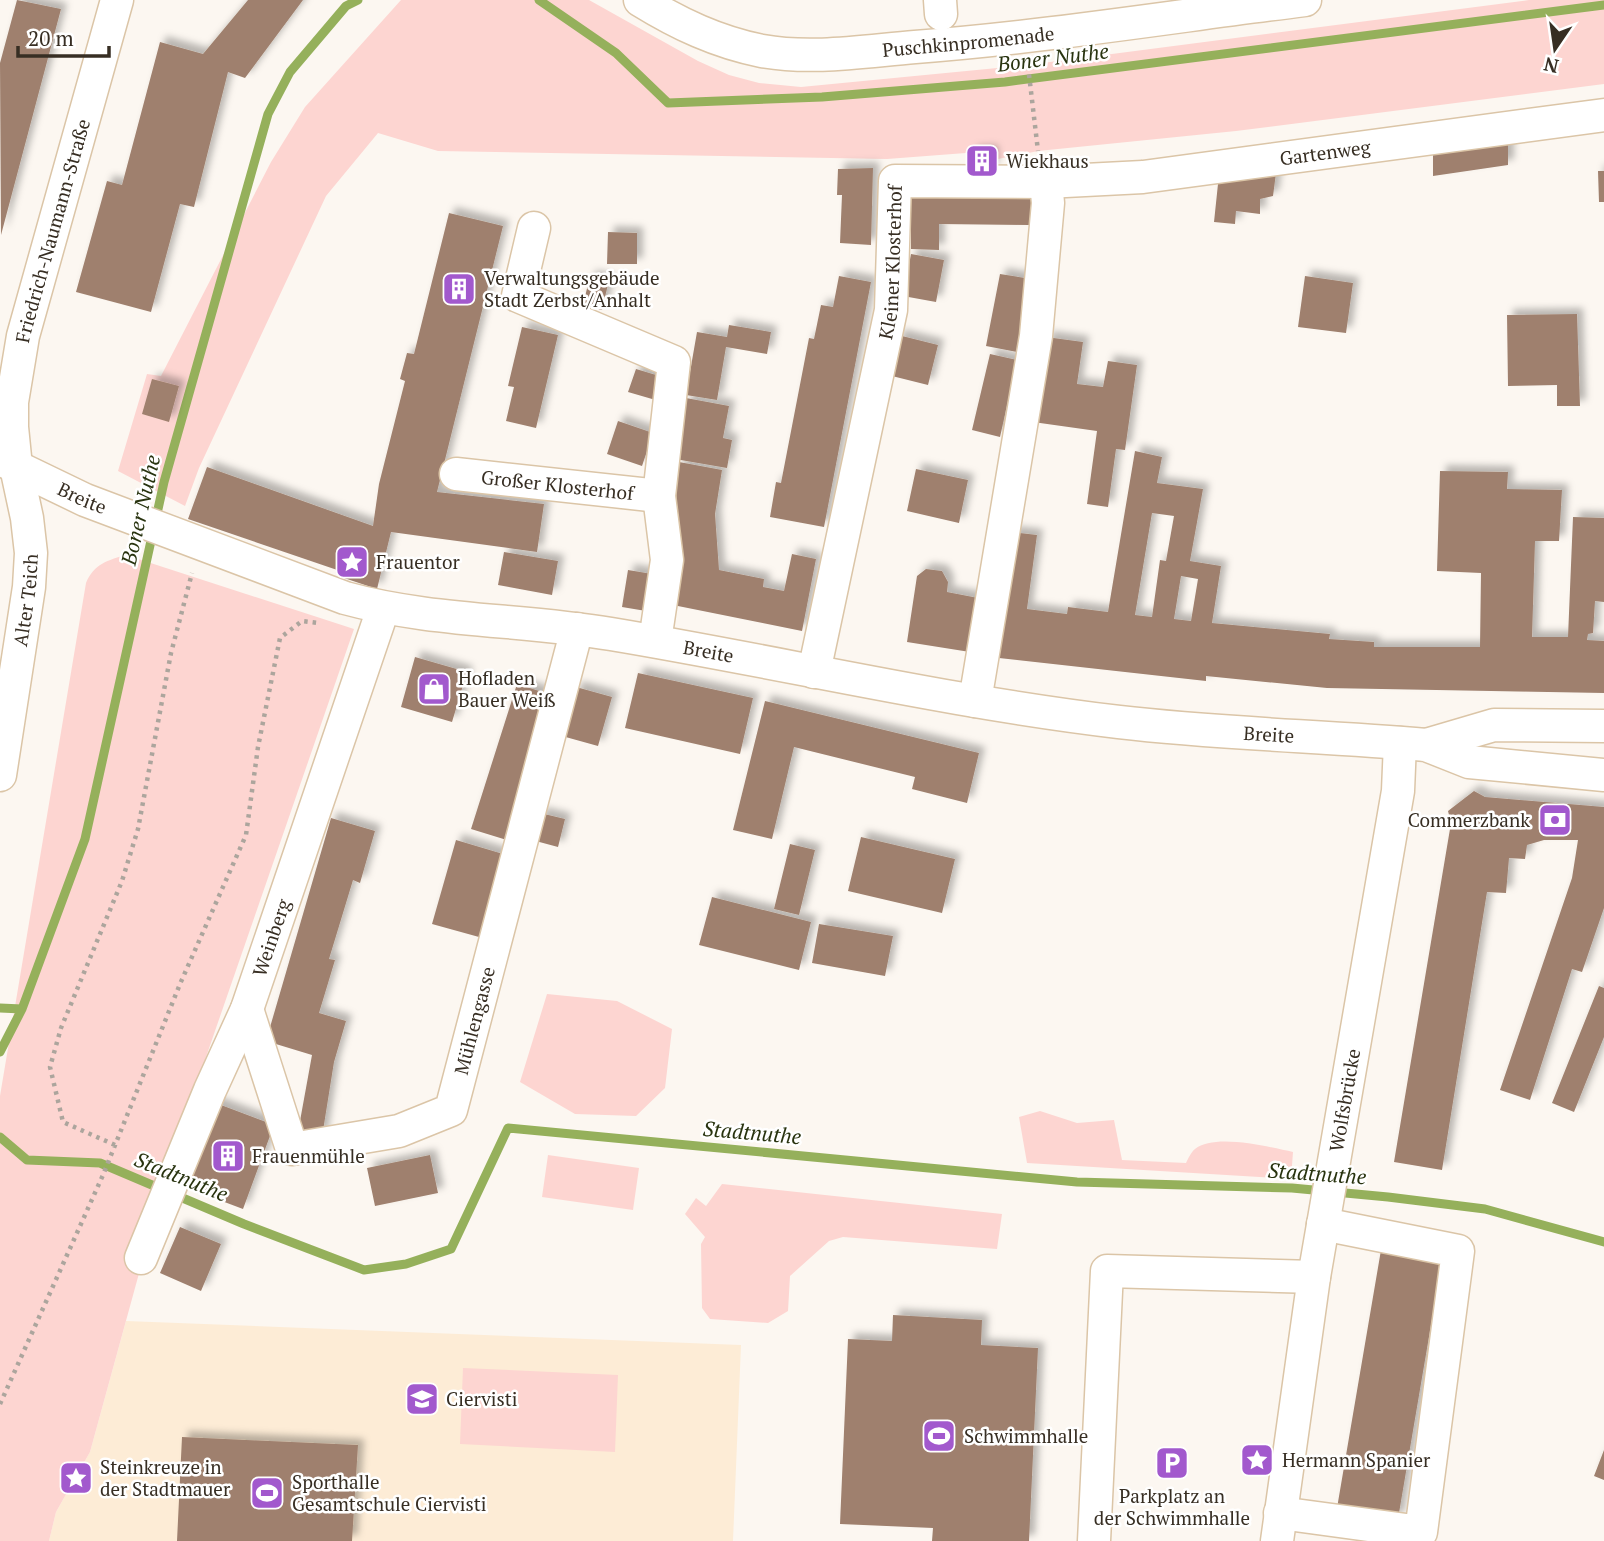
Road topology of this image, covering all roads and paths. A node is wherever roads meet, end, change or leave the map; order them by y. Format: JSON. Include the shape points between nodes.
{"nodes":[{"id":1,"x":117,"y":0,"type":"edge"},
{"id":2,"x":640,"y":0,"type":"edge"},
{"id":3,"x":1305,"y":0,"type":"edge"},
{"id":4,"x":1028,"y":69,"type":"dead end"},
{"id":5,"x":1604,"y":115,"type":"edge"},
{"id":6,"x":1046,"y":182,"type":"junction"},
{"id":7,"x":534,"y":228,"type":"dead end"},
{"id":8,"x":8,"y":463,"type":"edge"},
{"id":9,"x":456,"y":474,"type":"dead end"},
{"id":10,"x":659,"y":496,"type":"junction"},
{"id":11,"x":190,"y":541,"type":"junction"},
{"id":12,"x":345,"y":598,"type":"junction"},
{"id":13,"x":383,"y":609,"type":"junction"},
{"id":14,"x":578,"y":629,"type":"junction"},
{"id":15,"x":655,"y":641,"type":"junction"},
{"id":16,"x":814,"y":672,"type":"junction"},
{"id":17,"x":975,"y":701,"type":"junction"},
{"id":18,"x":1604,"y":726,"type":"edge"},
{"id":19,"x":1413,"y":744,"type":"junction"},
{"id":20,"x":0,"y":775,"type":"edge"},
{"id":21,"x":1604,"y":775,"type":"edge"},
{"id":22,"x":247,"y":1009,"type":"junction"},
{"id":23,"x":115,"y":1146,"type":"junction"},
{"id":24,"x":1323,"y":1224,"type":"junction"},
{"id":25,"x":141,"y":1258,"type":"dead end"},
{"id":26,"x":1314,"y":1277,"type":"junction"},
{"id":27,"x":0,"y":1404,"type":"edge"},
{"id":28,"x":1279,"y":1527,"type":"edge"},
{"id":29,"x":1094,"y":1541,"type":"edge"}],
"edges":[{"from":1,"to":8,"type":"street","name":"Friedrich-Naumann-Straße","via":[[20,353]]},
{"from":2,"to":3,"type":"street","name":"Puschkinpromenade","via":[[679,24],[719,40],[763,51],[812,55],[943,45]]},
{"from":4,"to":6,"type":"path"},
{"from":5,"to":6,"type":"street","name":"Gartenweg","via":[[1143,177]]},
{"from":6,"to":16,"type":"street","name":"Kleiner Klosterhof","via":[[895,181],[891,310]]},
{"from":6,"to":17,"type":"street","via":[[1036,336]]},
{"from":7,"to":10,"type":"street","name":"Großer Klosterhof","via":[[518,296],[674,362]]},
{"from":8,"to":11,"type":"street","name":"Breite","via":[[85,500]]},
{"from":8,"to":20,"type":"street","name":"Alter Teich","via":[[27,518],[30,575]]},
{"from":9,"to":10,"type":"street","name":"Großer Klosterhof"},
{"from":10,"to":15,"type":"street","name":"Großer Klosterhof","via":[[667,560]]},
{"from":11,"to":12,"type":"street","name":"Breite"},
{"from":11,"to":23,"type":"path","via":[[138,829],[50,1067],[63,1122]]},
{"from":12,"to":13,"type":"street","name":"Breite"},
{"from":12,"to":23,"type":"path","via":[[330,625],[302,621],[280,638],[246,835]]},
{"from":13,"to":14,"type":"street","name":"Breite"},
{"from":13,"to":22,"type":"street","name":"Weinberg"},
{"from":14,"to":15,"type":"street","name":"Breite"},
{"from":14,"to":22,"type":"street","name":"Mühlengasse","via":[[451,1110],[400,1131],[292,1149]]},
{"from":15,"to":16,"type":"street","name":"Breite"},
{"from":16,"to":17,"type":"street","name":"Breite"},
{"from":17,"to":19,"type":"street","name":"Breite","via":[[1119,722]]},
{"from":18,"to":19,"type":"street","name":"Breite","via":[[1494,725]]},
{"from":19,"to":21,"type":"street","name":"Breite","via":[[1469,762]]},
{"from":19,"to":24,"type":"street","name":"Wolfsbrücke","via":[[1398,791]]},
{"from":22,"to":25,"type":"street","name":"Weinberg"},
{"from":23,"to":27,"type":"path"},
{"from":24,"to":26,"type":"street","name":"Wolfsbrücke"},
{"from":24,"to":28,"type":"street","via":[[1458,1251],[1421,1532]]},
{"from":26,"to":28,"type":"street","name":"Wolfsbrücke"},
{"from":26,"to":29,"type":"street","via":[[1107,1271]]}]}
